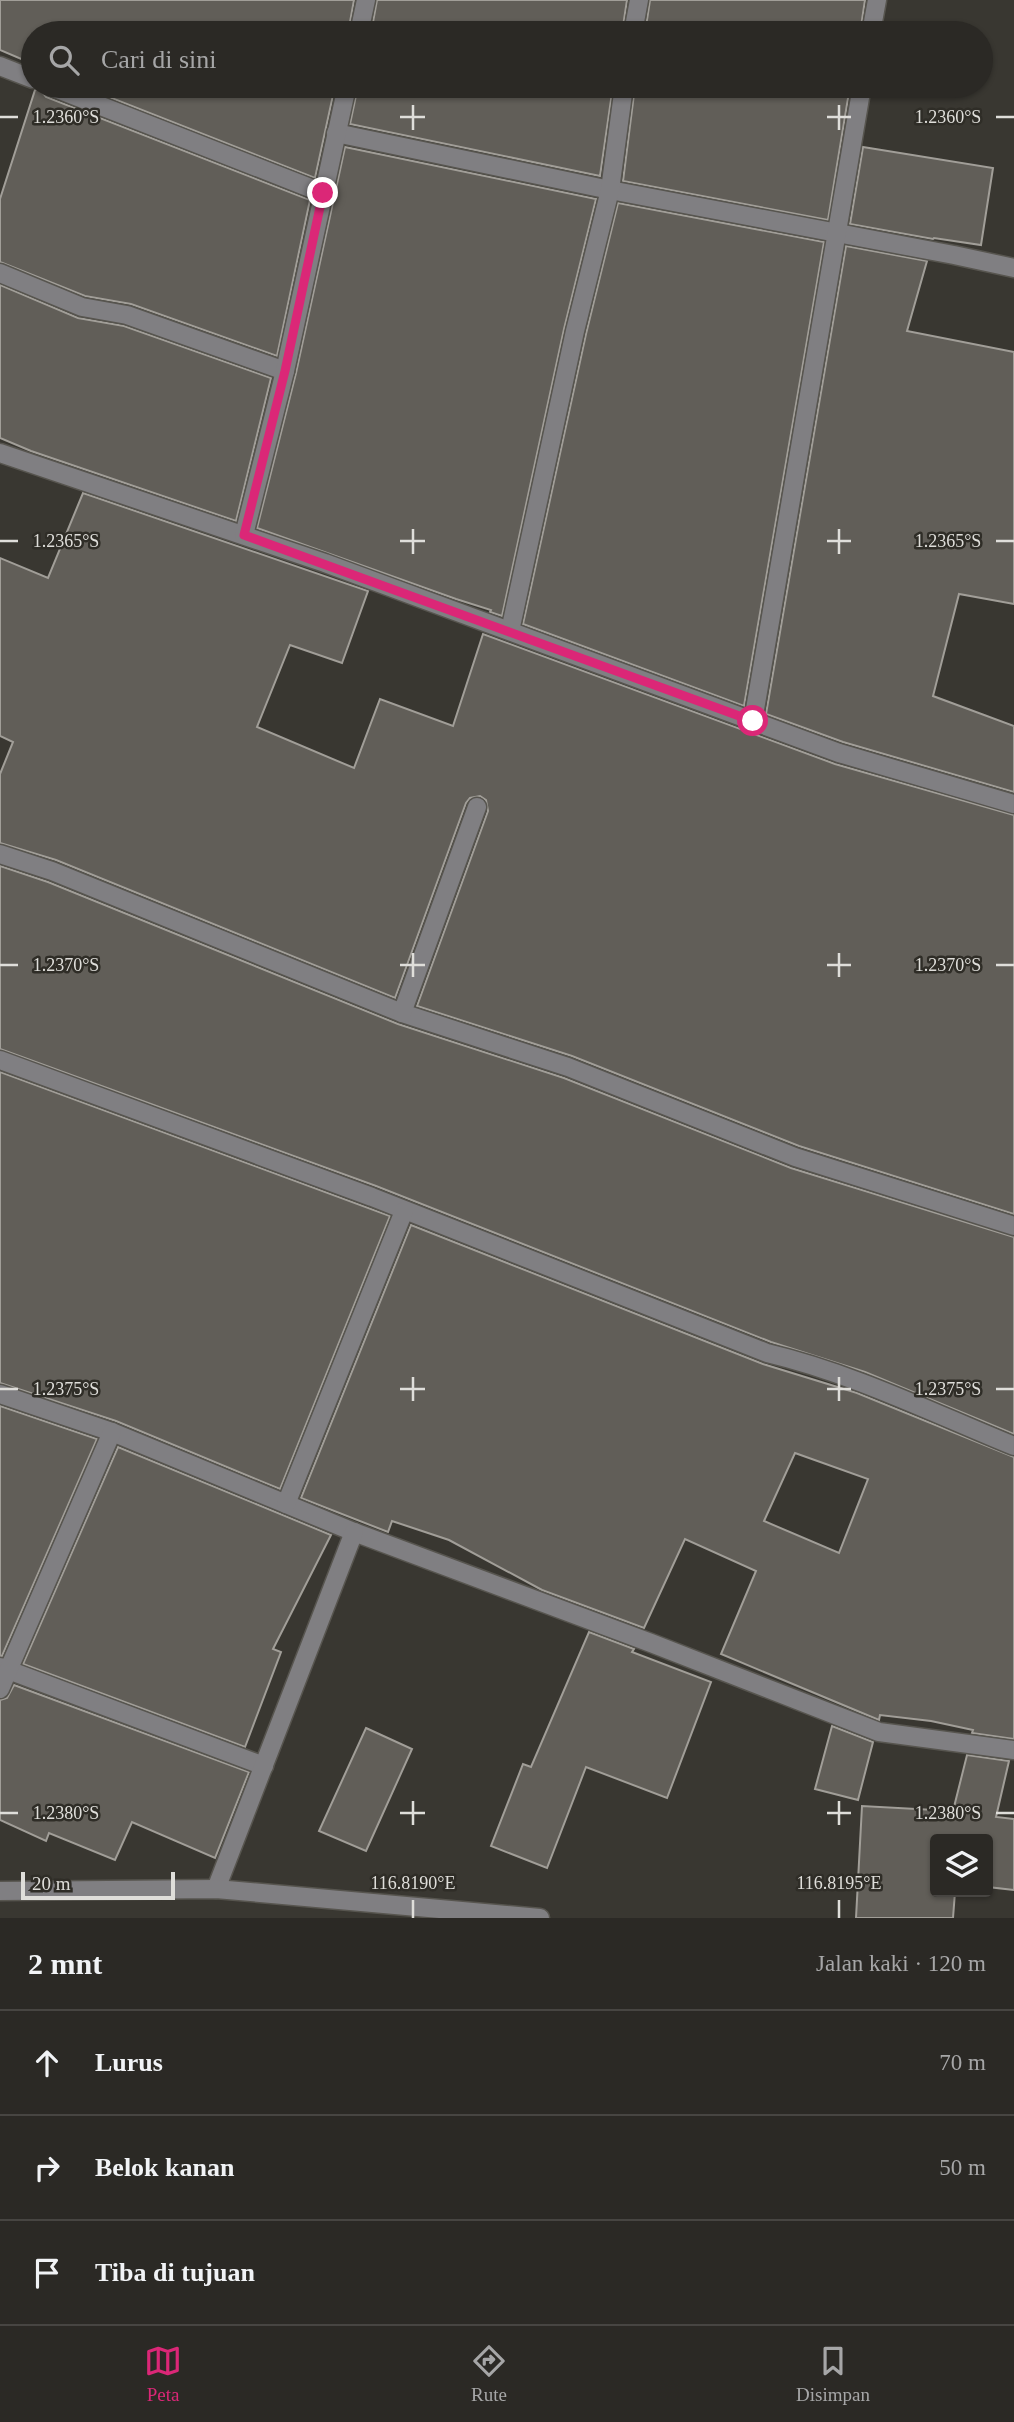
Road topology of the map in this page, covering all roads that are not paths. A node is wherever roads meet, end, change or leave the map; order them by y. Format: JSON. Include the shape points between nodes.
{"nodes":[{"id":1,"x":366,"y":0,"type":"edge"},
{"id":2,"x":639,"y":0,"type":"edge"},
{"id":3,"x":877,"y":0,"type":"edge"},
{"id":4,"x":362,"y":21,"type":"edge"},
{"id":5,"x":635,"y":21,"type":"edge"},
{"id":6,"x":873,"y":21,"type":"edge"},
{"id":7,"x":0,"y":66,"type":"edge"},
{"id":8,"x":21,"y":74,"type":"edge"},
{"id":9,"x":81,"y":98,"type":"edge"},
{"id":10,"x":344,"y":98,"type":"edge"},
{"id":11,"x":622,"y":98,"type":"edge"},
{"id":12,"x":860,"y":98,"type":"edge"},
{"id":13,"x":336,"y":133,"type":"junction"},
{"id":14,"x":610,"y":190,"type":"junction"},
{"id":15,"x":323,"y":193,"type":"junction"},
{"id":16,"x":837,"y":233,"type":"junction"},
{"id":17,"x":1014,"y":268,"type":"edge"},
{"id":18,"x":0,"y":273,"type":"edge"},
{"id":19,"x":285,"y":371,"type":"junction"},
{"id":20,"x":0,"y":453,"type":"edge"},
{"id":21,"x":244,"y":535,"type":"junction"},
{"id":22,"x":510,"y":631,"type":"junction"},
{"id":23,"x":753,"y":721,"type":"junction"},
{"id":24,"x":1014,"y":804,"type":"edge"},
{"id":25,"x":477,"y":807,"type":"dead end"},
{"id":26,"x":0,"y":854,"type":"edge"},
{"id":27,"x":402,"y":1013,"type":"junction"},
{"id":28,"x":0,"y":1060,"type":"edge"},
{"id":29,"x":404,"y":1211,"type":"junction"},
{"id":30,"x":1014,"y":1226,"type":"edge"},
{"id":31,"x":0,"y":1394,"type":"edge"},
{"id":32,"x":112,"y":1432,"type":"junction"},
{"id":33,"x":1014,"y":1446,"type":"edge"},
{"id":34,"x":286,"y":1504,"type":"junction"},
{"id":35,"x":355,"y":1532,"type":"junction"},
{"id":36,"x":4,"y":1669,"type":"edge"},
{"id":37,"x":0,"y":1689,"type":"edge"},
{"id":38,"x":1014,"y":1750,"type":"edge"},
{"id":39,"x":264,"y":1766,"type":"junction"},
{"id":40,"x":216,"y":1889,"type":"junction"},
{"id":41,"x":0,"y":1891,"type":"edge"},
{"id":42,"x":540,"y":1918,"type":"edge"}],
"edges":[{"from":1,"to":4,"type":"street"},
{"from":2,"to":5,"type":"street"},
{"from":3,"to":6,"type":"street"},
{"from":7,"to":8,"type":"street"},
{"from":9,"to":15,"type":"street"},
{"from":10,"to":13,"type":"street"},
{"from":11,"to":14,"type":"street"},
{"from":12,"to":16,"type":"street"},
{"from":13,"to":14,"type":"street"},
{"from":13,"to":15,"type":"street"},
{"from":14,"to":16,"type":"street"},
{"from":14,"to":22,"type":"street"},
{"from":15,"to":19,"type":"street"},
{"from":16,"to":17,"type":"street"},
{"from":16,"to":23,"type":"street"},
{"from":18,"to":19,"type":"street","via":[[82,307],[127,315]]},
{"from":19,"to":21,"type":"street"},
{"from":20,"to":21,"type":"street"},
{"from":21,"to":22,"type":"street"},
{"from":22,"to":23,"type":"street"},
{"from":23,"to":24,"type":"street","via":[[839,753]]},
{"from":25,"to":27,"type":"street"},
{"from":26,"to":27,"type":"street"},
{"from":27,"to":30,"type":"street","via":[[568,1067],[795,1157]]},
{"from":28,"to":29,"type":"street"},
{"from":29,"to":33,"type":"street","via":[[767,1353],[871,1387]]},
{"from":29,"to":34,"type":"street"},
{"from":31,"to":32,"type":"street"},
{"from":32,"to":34,"type":"street"},
{"from":32,"to":36,"type":"street"},
{"from":34,"to":35,"type":"street"},
{"from":35,"to":38,"type":"street","via":[[879,1732]]},
{"from":35,"to":39,"type":"street"},
{"from":36,"to":37,"type":"street"},
{"from":36,"to":39,"type":"street"},
{"from":39,"to":40,"type":"street"},
{"from":40,"to":41,"type":"street"},
{"from":40,"to":42,"type":"street"}]}
